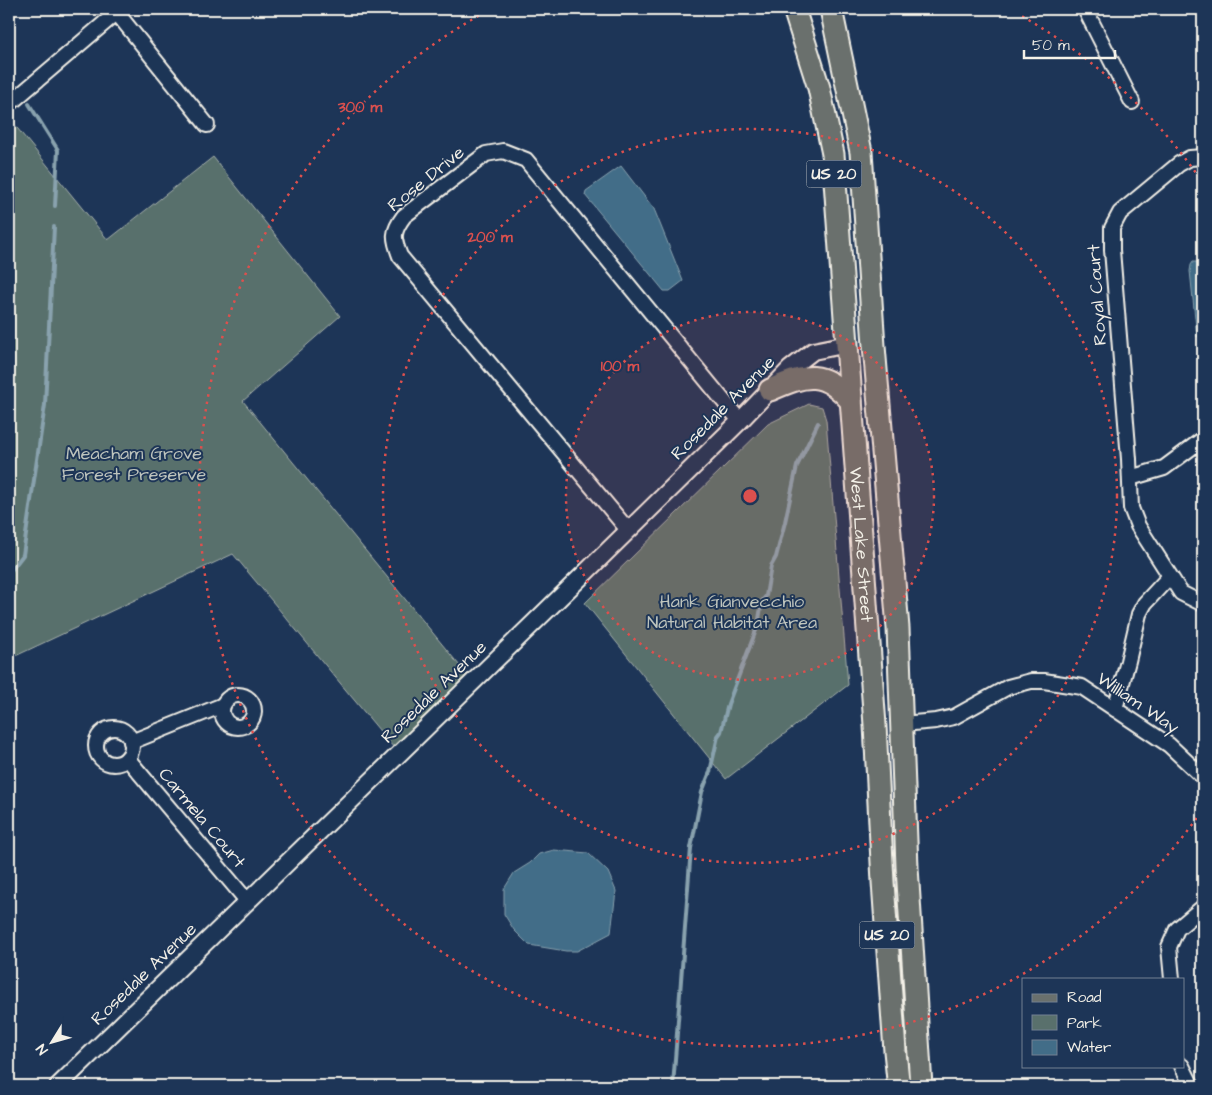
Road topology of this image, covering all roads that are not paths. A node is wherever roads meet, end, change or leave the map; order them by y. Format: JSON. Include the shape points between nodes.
{"nodes":[{"id":1,"x":794,"y":9,"type":"edge"},
{"id":2,"x":831,"y":9,"type":"edge"},
{"id":3,"x":1085,"y":9,"type":"edge"},
{"id":4,"x":119,"y":11,"type":"edge"},
{"id":5,"x":13,"y":101,"type":"dead end"},
{"id":6,"x":1132,"y":102,"type":"dead end"},
{"id":7,"x":207,"y":125,"type":"dead end"},
{"id":8,"x":1203,"y":157,"type":"edge"},
{"id":9,"x":874,"y":341,"type":"junction"},
{"id":10,"x":848,"y":344,"type":"junction"},
{"id":11,"x":770,"y":390,"type":"junction"},
{"id":12,"x":851,"y":401,"type":"junction"},
{"id":13,"x":740,"y":421,"type":"junction"},
{"id":14,"x":1203,"y":439,"type":"edge"},
{"id":15,"x":1130,"y":478,"type":"junction"},
{"id":16,"x":628,"y":530,"type":"junction"},
{"id":17,"x":1169,"y":577,"type":"junction"},
{"id":18,"x":1203,"y":604,"type":"edge"},
{"id":19,"x":223,"y":705,"type":"dead end"},
{"id":20,"x":1115,"y":708,"type":"junction"},
{"id":21,"x":902,"y":724,"type":"junction"},
{"id":22,"x":131,"y":742,"type":"junction"},
{"id":23,"x":127,"y":758,"type":"junction"},
{"id":24,"x":1203,"y":778,"type":"edge"},
{"id":25,"x":248,"y":902,"type":"junction"},
{"id":26,"x":1203,"y":907,"type":"edge"},
{"id":27,"x":1172,"y":978,"type":"edge"},
{"id":28,"x":1183,"y":1068,"type":"edge"},
{"id":29,"x":58,"y":1086,"type":"edge"},
{"id":30,"x":902,"y":1086,"type":"edge"},
{"id":31,"x":921,"y":1086,"type":"edge"},
{"id":32,"x":1192,"y":1086,"type":"edge"}],
"edges":[{"from":1,"to":10,"type":"main road","name":"West Lake Street","number":"US 20","via":[[819,88],[833,154]]},
{"from":2,"to":9,"type":"main road","name":"West Lake Street","number":"US 20","via":[[861,152]]},
{"from":3,"to":6,"type":"street"},
{"from":4,"to":5,"type":"street"},
{"from":4,"to":7,"type":"street"},
{"from":8,"to":15,"type":"street","name":"Royal Court","via":[[1190,158],[1179,164],[1128,205],[1112,228]]},
{"from":9,"to":10,"type":"main road"},
{"from":9,"to":21,"type":"main road","name":"West Lake Street","number":"US 20","via":[[898,628]]},
{"from":10,"to":11,"type":"street","name":"Rosedale Avenue","via":[[813,351]]},
{"from":10,"to":12,"type":"main road","name":"West Lake Street","number":"US 20"},
{"from":11,"to":12,"type":"main road","via":[[802,378],[820,377],[840,388]]},
{"from":11,"to":13,"type":"street","name":"Rosedale Avenue"},
{"from":12,"to":30,"type":"main road","name":"West Lake Street","number":"US 20","via":[[895,1051],[898,1080]]},
{"from":13,"to":16,"type":"street","name":"Rosedale Avenue"},
{"from":13,"to":16,"type":"street","name":"Rose Drive","via":[[526,160],[503,151],[486,154],[404,216],[395,228],[394,242],[400,256]]},
{"from":14,"to":15,"type":"street","via":[[1164,468]]},
{"from":15,"to":17,"type":"street","name":"Royal Court","via":[[1131,508],[1138,526]]},
{"from":16,"to":25,"type":"street","name":"Rosedale Avenue"},
{"from":17,"to":18,"type":"street","name":"Royal Court","via":[[1181,593]]},
{"from":17,"to":20,"type":"street","via":[[1139,614]]},
{"from":19,"to":22,"type":"street"},
{"from":20,"to":21,"type":"street","name":"William Way","via":[[1082,687],[1044,680],[1008,686],[954,717]]},
{"from":20,"to":24,"type":"street","name":"William Way","via":[[1169,746]]},
{"from":21,"to":31,"type":"main road","name":"West Lake Street","number":"US 20","via":[[907,868]]},
{"from":22,"to":23,"type":"street"},
{"from":22,"to":23,"type":"street","via":[[125,732],[114,728],[103,732],[97,741],[98,753],[105,761],[117,764]]},
{"from":23,"to":25,"type":"street","name":"Carmela Court"},
{"from":25,"to":29,"type":"street","name":"Rosedale Avenue"},
{"from":26,"to":27,"type":"street","via":[[1177,929],[1170,947]]},
{"from":28,"to":32,"type":"street"}]}
